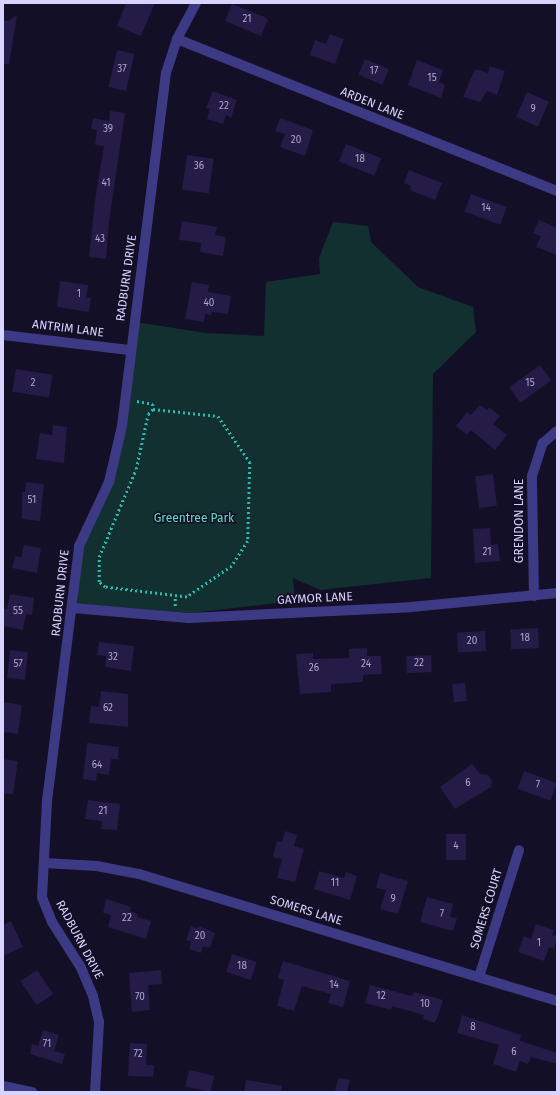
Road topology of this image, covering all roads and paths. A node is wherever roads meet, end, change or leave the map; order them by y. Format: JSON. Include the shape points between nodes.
{"nodes":[{"id":1,"x":196,"y":3,"type":"edge"},
{"id":2,"x":177,"y":39,"type":"junction"},
{"id":3,"x":557,"y":191,"type":"edge"},
{"id":4,"x":3,"y":336,"type":"edge"},
{"id":5,"x":129,"y":350,"type":"junction"},
{"id":6,"x":124,"y":399,"type":"junction"},
{"id":7,"x":153,"y":409,"type":"junction"},
{"id":8,"x":557,"y":432,"type":"edge"},
{"id":9,"x":557,"y":593,"type":"edge"},
{"id":10,"x":534,"y":596,"type":"junction"},
{"id":11,"x":73,"y":608,"type":"junction"},
{"id":12,"x":519,"y":850,"type":"dead end"},
{"id":13,"x":45,"y":863,"type":"junction"},
{"id":14,"x":479,"y":977,"type":"junction"},
{"id":15,"x":557,"y":1001,"type":"edge"},
{"id":16,"x":3,"y":1086,"type":"edge"},
{"id":17,"x":32,"y":1092,"type":"edge"},
{"id":18,"x":95,"y":1092,"type":"edge"}],
"edges":[{"from":1,"to":2,"type":"street","name":"RADBURN DRIVE"},
{"from":2,"to":3,"type":"street","name":"ARDEN LANE"},
{"from":2,"to":5,"type":"street","name":"RADBURN DRIVE","via":[[166,73],[138,305]]},
{"from":4,"to":5,"type":"street","name":"ANTRIM LANE"},
{"from":5,"to":6,"type":"street","name":"RADBURN DRIVE"},
{"from":6,"to":7,"type":"path","via":[[153,404]]},
{"from":6,"to":11,"type":"street","name":"RADBURN DRIVE","via":[[122,426],[109,482],[79,546]]},
{"from":7,"to":7,"type":"path","via":[[148,414],[136,469],[99,556],[99,582],[105,587],[188,597],[232,566],[248,541],[250,462],[218,416]]},
{"from":8,"to":10,"type":"street","name":"GRENDON LANE","via":[[543,443],[532,476]]},
{"from":9,"to":10,"type":"street","name":"GAYMOR LANE"},
{"from":10,"to":11,"type":"street","name":"GAYMOR LANE","via":[[411,607],[189,618]]},
{"from":11,"to":13,"type":"street","name":"RADBURN DRIVE","via":[[47,801]]},
{"from":12,"to":14,"type":"street","name":"SOMERS COURT"},
{"from":13,"to":14,"type":"street","name":"SOMERS LANE","via":[[97,866],[139,874]]},
{"from":13,"to":18,"type":"street","name":"RADBURN DRIVE","via":[[42,897],[52,922],[80,966],[98,1015],[99,1043]]},
{"from":14,"to":15,"type":"street","name":"SOMERS LANE"},
{"from":16,"to":17,"type":"street"}]}
